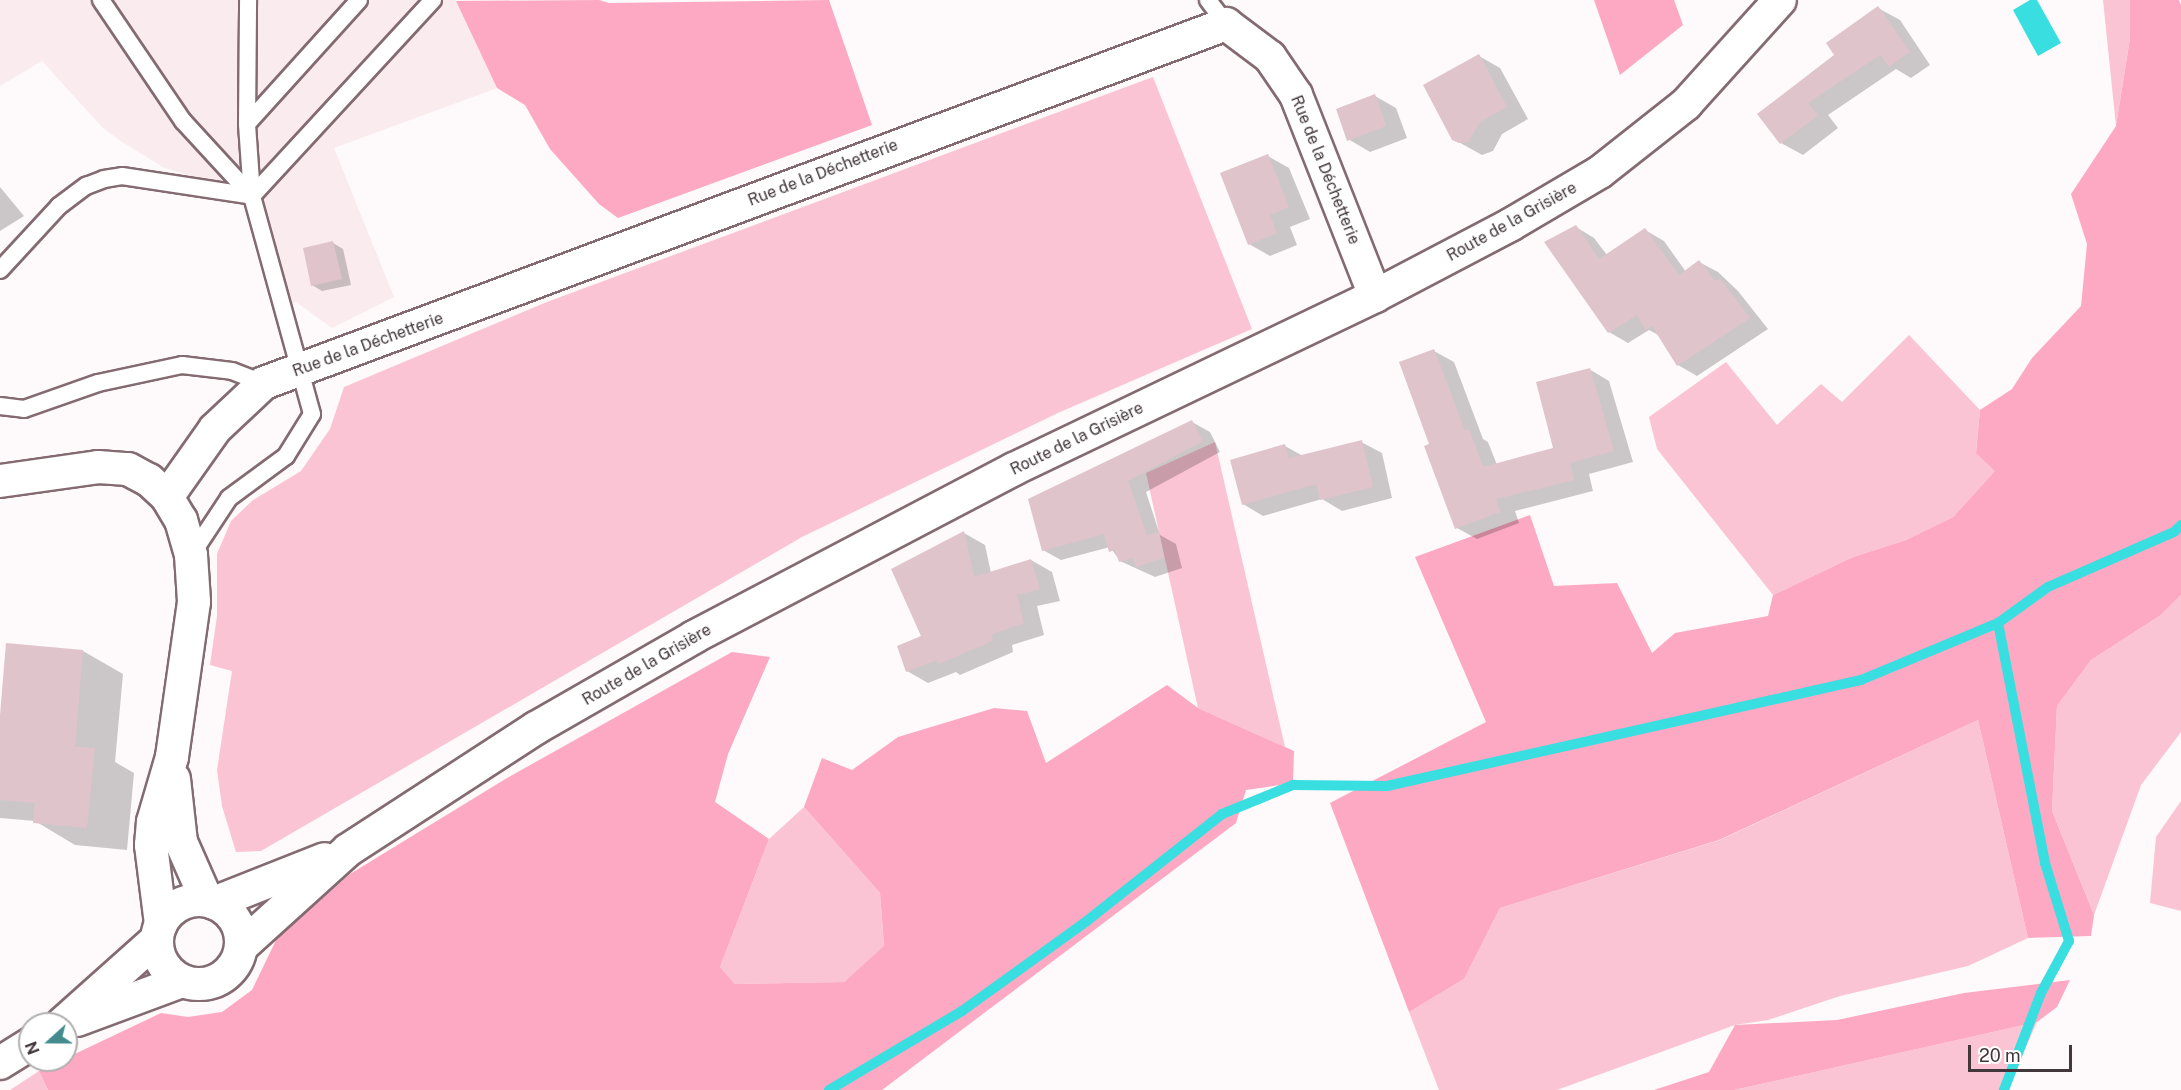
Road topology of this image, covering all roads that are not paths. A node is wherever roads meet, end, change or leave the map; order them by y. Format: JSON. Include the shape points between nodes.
{"nodes":[{"id":1,"x":101,"y":0,"type":"edge"},
{"id":2,"x":248,"y":0,"type":"edge"},
{"id":3,"x":359,"y":0,"type":"edge"},
{"id":4,"x":434,"y":0,"type":"edge"},
{"id":5,"x":1780,"y":0,"type":"edge"},
{"id":6,"x":1217,"y":12,"type":"edge"},
{"id":7,"x":247,"y":124,"type":"junction"},
{"id":8,"x":252,"y":196,"type":"junction"},
{"id":9,"x":0,"y":270,"type":"edge"},
{"id":10,"x":1375,"y":296,"type":"junction"},
{"id":11,"x":298,"y":369,"type":"junction"},
{"id":12,"x":264,"y":383,"type":"junction"},
{"id":13,"x":0,"y":406,"type":"edge"},
{"id":14,"x":0,"y":481,"type":"edge"},
{"id":15,"x":167,"y":497,"type":"junction"},
{"id":16,"x":191,"y":555,"type":"junction"},
{"id":17,"x":172,"y":757,"type":"junction"},
{"id":18,"x":348,"y":850,"type":"junction"},
{"id":19,"x":210,"y":902,"type":"junction"},
{"id":20,"x":159,"y":932,"type":"junction"},
{"id":21,"x":241,"y":947,"type":"junction"},
{"id":22,"x":182,"y":981,"type":"junction"},
{"id":23,"x":76,"y":1012,"type":"edge"},
{"id":24,"x":78,"y":1019,"type":"edge"},
{"id":25,"x":18,"y":1052,"type":"edge"},
{"id":26,"x":0,"y":1063,"type":"edge"}],
"edges":[{"from":1,"to":8,"type":"lane","via":[[183,121]]},
{"from":2,"to":7,"type":"lane"},
{"from":3,"to":7,"type":"lane"},
{"from":4,"to":8,"type":"lane"},
{"from":5,"to":10,"type":"street","name":"Route de la Grisière","via":[[1686,104],[1600,172]]},
{"from":6,"to":10,"type":"street","name":"Rue de la Déchetterie","via":[[1270,57],[1296,95]]},
{"from":6,"to":11,"type":"street","name":"Rue de la Déchetterie","via":[[1037,91],[380,342]]},
{"from":7,"to":8,"type":"lane"},
{"from":8,"to":9,"type":"lane","via":[[147,179],[104,179],[86,186],[59,206]]},
{"from":8,"to":11,"type":"lane"},
{"from":10,"to":18,"type":"street","name":"Route de la Grisière","via":[[1014,469],[694,637],[536,728]]},
{"from":11,"to":12,"type":"street","name":"Rue de la Déchetterie"},
{"from":11,"to":16,"type":"lane","via":[[312,414],[304,432],[286,456],[229,498]]},
{"from":12,"to":13,"type":"lane","via":[[232,371],[182,365],[98,382],[24,410]]},
{"from":12,"to":15,"type":"street","name":"Rue de la Déchetterie","via":[[215,429]]},
{"from":14,"to":15,"type":"street","via":[[98,467],[128,469],[149,480]]},
{"from":15,"to":16,"type":"street","via":[[181,520]]},
{"from":16,"to":17,"type":"street","via":[[194,602]]},
{"from":17,"to":19,"type":"street","via":[[181,842]]},
{"from":17,"to":20,"type":"street","via":[[153,822],[151,845]]},
{"from":18,"to":19,"type":"street","name":"Route de la Grisière"},
{"from":18,"to":21,"type":"street","name":"Route de la Grisière"},
{"from":19,"to":20,"type":"street","name":"Route de la Grisière","via":[[180,905]]},
{"from":19,"to":21,"type":"street","via":[[235,920]]},
{"from":20,"to":22,"type":"street","via":[[163,964]]},
{"from":20,"to":23,"type":"street","name":"Route de la Grisière"},
{"from":21,"to":22,"type":"street","name":"Route de la Grisière","via":[[227,974],[197,985]]},
{"from":22,"to":24,"type":"street","name":"Route de la Grisière"},
{"from":25,"to":26,"type":"street"}]}
